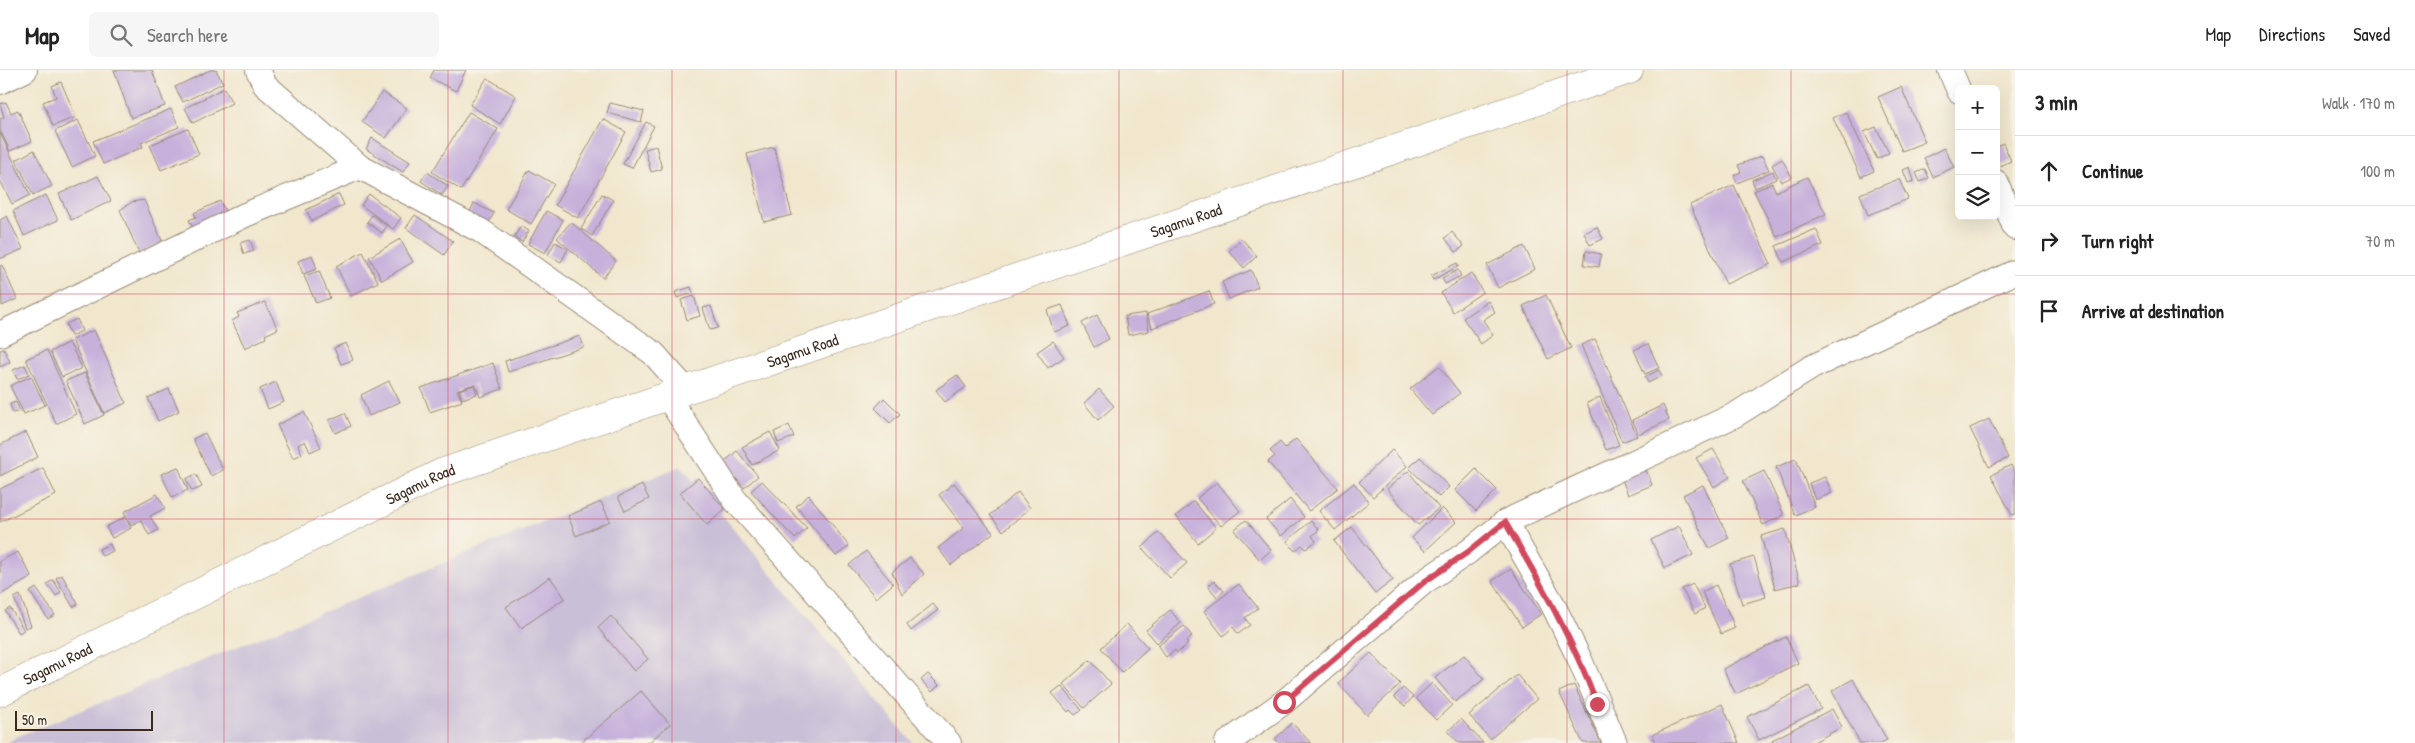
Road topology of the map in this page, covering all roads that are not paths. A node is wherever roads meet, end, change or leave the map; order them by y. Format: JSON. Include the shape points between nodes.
{"nodes":[{"id":1,"x":25,"y":70,"type":"edge"},
{"id":2,"x":258,"y":70,"type":"edge"},
{"id":3,"x":1629,"y":70,"type":"edge"},
{"id":4,"x":1950,"y":70,"type":"edge"},
{"id":5,"x":0,"y":82,"type":"edge"},
{"id":6,"x":1956,"y":85,"type":"edge"},
{"id":7,"x":360,"y":167,"type":"junction"},
{"id":8,"x":2000,"y":192,"type":"edge"},
{"id":9,"x":2015,"y":228,"type":"edge"},
{"id":10,"x":2015,"y":272,"type":"edge"},
{"id":11,"x":0,"y":334,"type":"edge"},
{"id":12,"x":677,"y":393,"type":"junction"},
{"id":13,"x":1505,"y":522,"type":"junction"},
{"id":14,"x":0,"y":692,"type":"edge"},
{"id":15,"x":948,"y":743,"type":"edge"},
{"id":16,"x":1227,"y":743,"type":"edge"},
{"id":17,"x":1615,"y":743,"type":"edge"}],
"edges":[{"from":1,"to":5,"type":"street"},
{"from":2,"to":7,"type":"street","via":[[265,85]]},
{"from":3,"to":12,"type":"highway","name":"Sagamu Road"},
{"from":4,"to":6,"type":"street"},
{"from":7,"to":11,"type":"street","via":[[245,215]]},
{"from":7,"to":12,"type":"street","via":[[481,231],[653,353]]},
{"from":8,"to":9,"type":"street"},
{"from":10,"to":13,"type":"street","via":[[1812,367],[1735,415]]},
{"from":12,"to":14,"type":"highway","name":"Sagamu Road","via":[[441,473]]},
{"from":12,"to":15,"type":"street","via":[[735,500]]},
{"from":13,"to":16,"type":"street","via":[[1424,582],[1284,702]]},
{"from":13,"to":17,"type":"street","via":[[1552,603]]}]}
